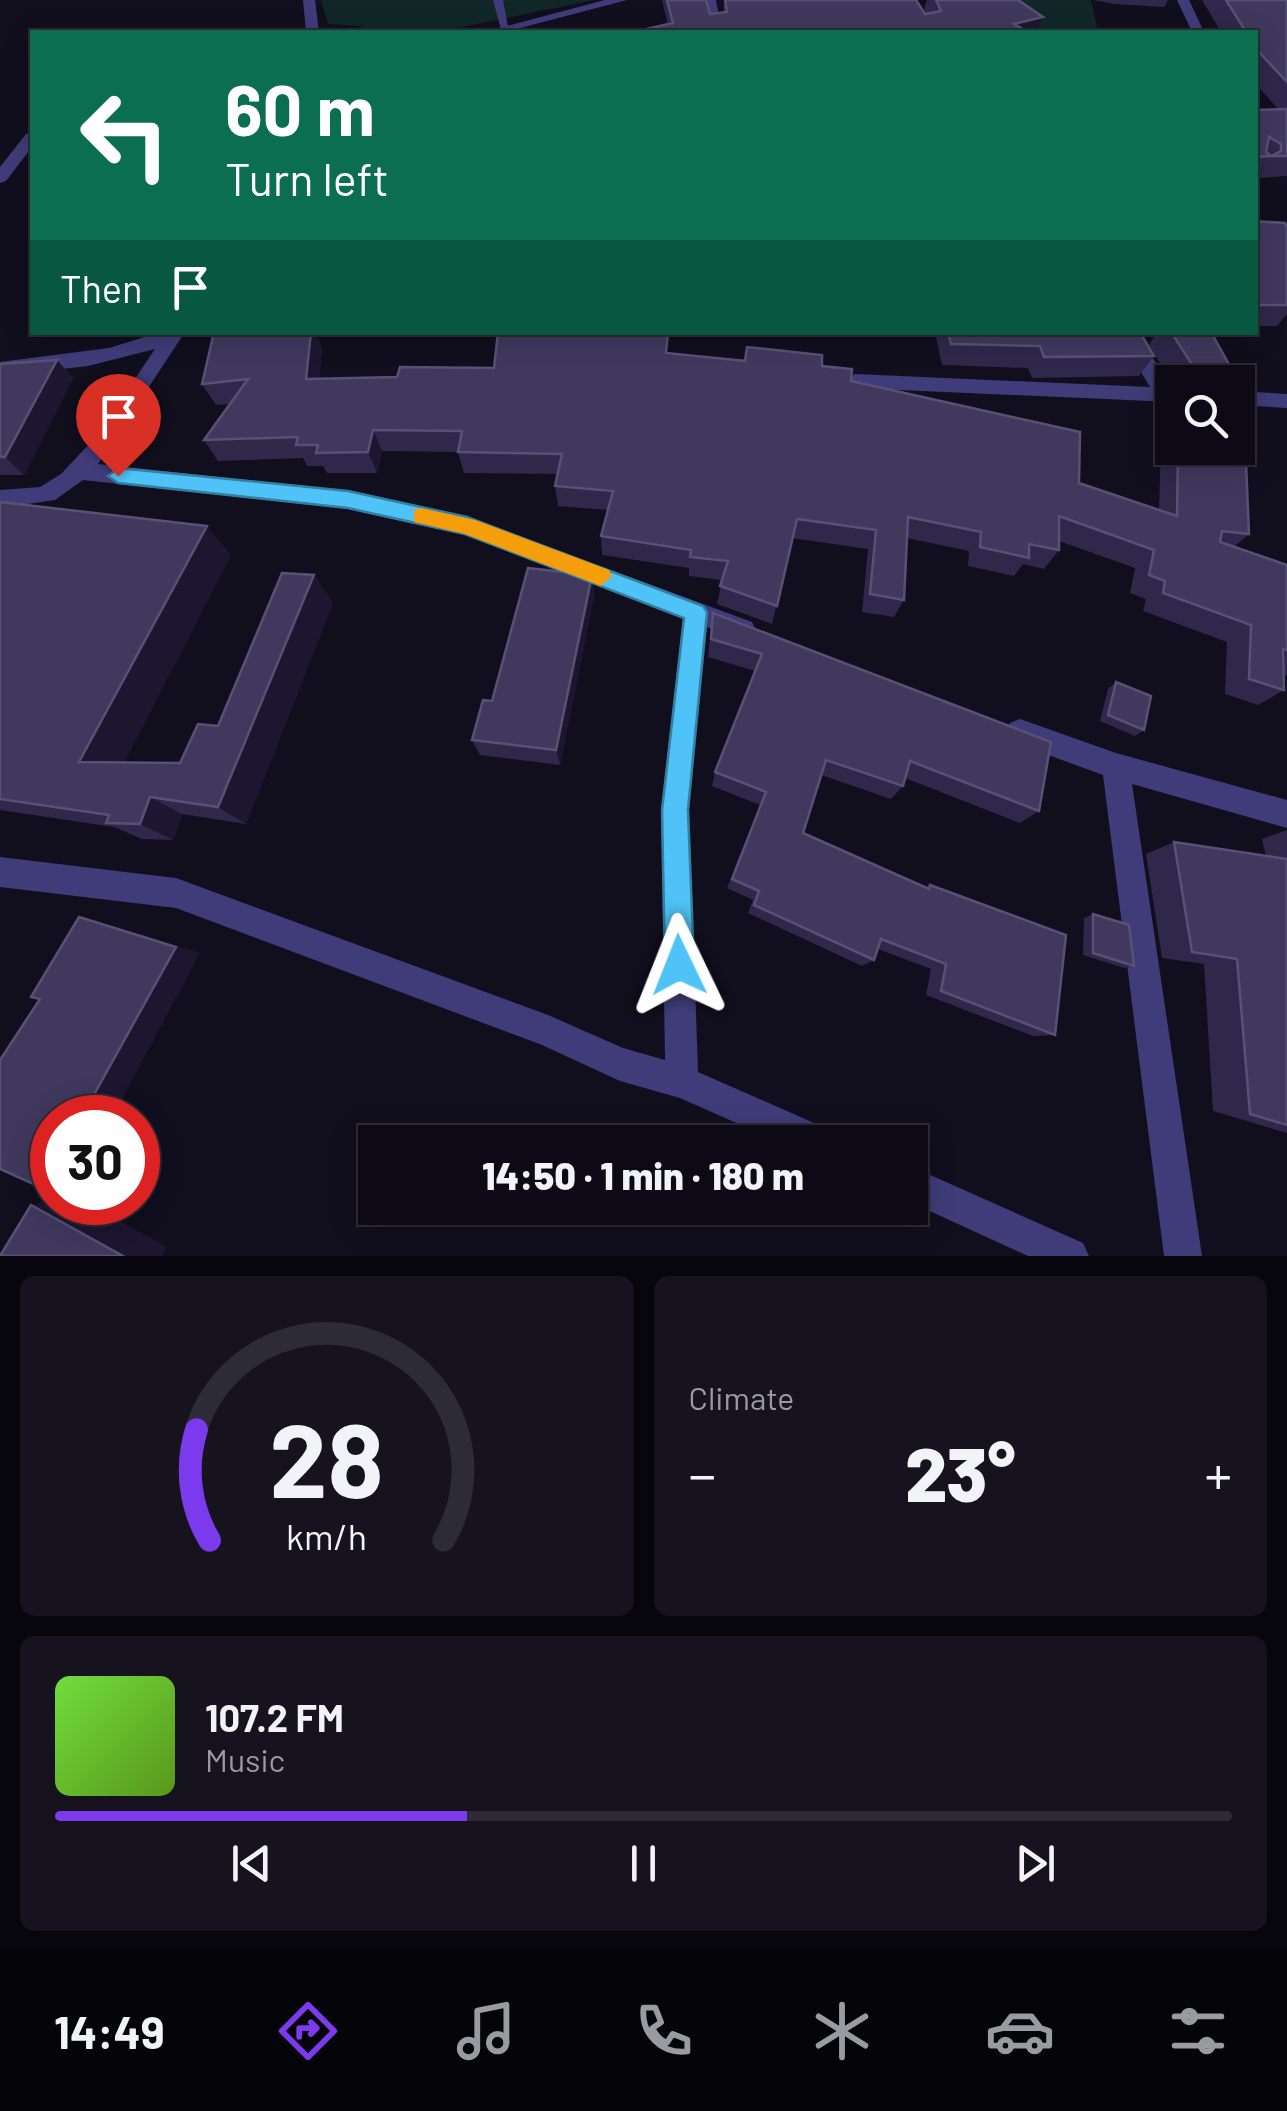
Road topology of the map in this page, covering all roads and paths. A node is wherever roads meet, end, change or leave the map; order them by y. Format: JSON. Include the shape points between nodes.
{"nodes":[{"id":1,"x":309,"y":0,"type":"edge"},
{"id":2,"x":498,"y":0,"type":"edge"},
{"id":3,"x":621,"y":0,"type":"edge"},
{"id":4,"x":710,"y":0,"type":"edge"},
{"id":5,"x":1183,"y":0,"type":"edge"},
{"id":6,"x":313,"y":30,"type":"edge"},
{"id":7,"x":506,"y":30,"type":"edge"},
{"id":8,"x":510,"y":30,"type":"edge"},
{"id":9,"x":716,"y":30,"type":"edge"},
{"id":10,"x":1197,"y":30,"type":"edge"},
{"id":11,"x":30,"y":140,"type":"edge"},
{"id":12,"x":0,"y":178,"type":"edge"},
{"id":13,"x":172,"y":335,"type":"edge"},
{"id":14,"x":175,"y":335,"type":"edge"},
{"id":15,"x":1128,"y":335,"type":"edge"},
{"id":16,"x":0,"y":369,"type":"edge"},
{"id":17,"x":1155,"y":374,"type":"edge"},
{"id":18,"x":854,"y":381,"type":"edge"},
{"id":19,"x":1155,"y":394,"type":"edge"},
{"id":20,"x":1255,"y":399,"type":"edge"},
{"id":21,"x":1287,"y":400,"type":"edge"},
{"id":22,"x":82,"y":471,"type":"junction"},
{"id":23,"x":0,"y":500,"type":"edge"},
{"id":24,"x":696,"y":612,"type":"junction"},
{"id":25,"x":769,"y":639,"type":"edge"},
{"id":26,"x":988,"y":720,"type":"edge"},
{"id":27,"x":1116,"y":766,"type":"junction"},
{"id":28,"x":1287,"y":814,"type":"edge"},
{"id":29,"x":0,"y":872,"type":"edge"},
{"id":30,"x":682,"y":1082,"type":"junction"},
{"id":31,"x":779,"y":1125,"type":"edge"},
{"id":32,"x":928,"y":1192,"type":"edge"},
{"id":33,"x":1070,"y":1256,"type":"edge"},
{"id":34,"x":1183,"y":1256,"type":"edge"}],
"edges":[{"from":1,"to":6,"type":"street"},
{"from":2,"to":7,"type":"lane"},
{"from":3,"to":8,"type":"street"},
{"from":4,"to":9,"type":"street"},
{"from":5,"to":10,"type":"street"},
{"from":11,"to":12,"type":"street"},
{"from":13,"to":16,"type":"street","via":[[105,358]]},
{"from":14,"to":22,"type":"street"},
{"from":15,"to":17,"type":"street"},
{"from":18,"to":19,"type":"street"},
{"from":20,"to":21,"type":"street"},
{"from":22,"to":23,"type":"street","via":[[30,499]]},
{"from":22,"to":24,"type":"street","via":[[348,500],[467,526]]},
{"from":24,"to":25,"type":"street"},
{"from":24,"to":30,"type":"street","via":[[675,810]]},
{"from":26,"to":27,"type":"street"},
{"from":27,"to":28,"type":"street"},
{"from":27,"to":34,"type":"street"},
{"from":29,"to":30,"type":"street","via":[[176,893]]},
{"from":30,"to":31,"type":"street"},
{"from":32,"to":33,"type":"street"}]}
